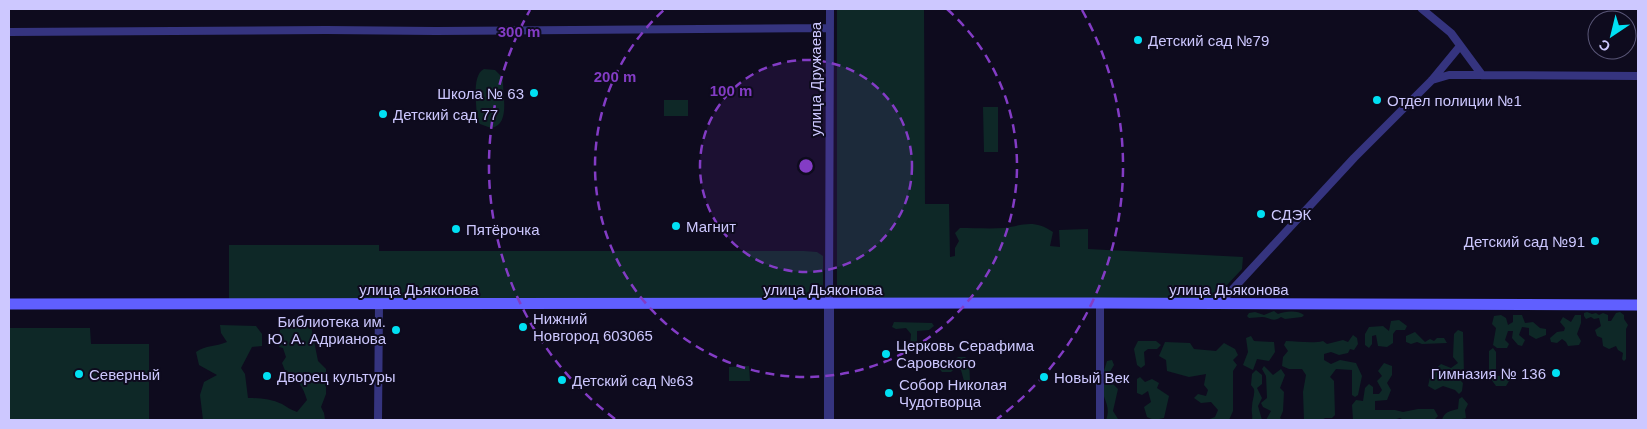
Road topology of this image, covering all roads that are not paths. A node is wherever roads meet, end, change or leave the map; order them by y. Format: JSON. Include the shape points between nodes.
{"nodes":[{"id":1,"x":830,"y":9,"type":"edge"},
{"id":2,"x":1422,"y":9,"type":"edge"},
{"id":3,"x":830,"y":28,"type":"junction"},
{"id":4,"x":9,"y":32,"type":"edge"},
{"id":5,"x":1460,"y":46,"type":"junction"},
{"id":6,"x":1454,"y":54,"type":"junction"},
{"id":7,"x":1468,"y":57,"type":"junction"},
{"id":8,"x":1445,"y":63,"type":"junction"},
{"id":9,"x":1454,"y":75,"type":"junction"},
{"id":10,"x":1464,"y":75,"type":"junction"},
{"id":11,"x":1482,"y":75,"type":"junction"},
{"id":12,"x":1638,"y":76,"type":"edge"},
{"id":13,"x":1432,"y":80,"type":"junction"},
{"id":14,"x":1100,"y":303,"type":"junction"},
{"id":15,"x":9,"y":304,"type":"edge"},
{"id":16,"x":378,"y":304,"type":"junction"},
{"id":17,"x":829,"y":304,"type":"junction"},
{"id":18,"x":1219,"y":304,"type":"junction"},
{"id":19,"x":1638,"y":305,"type":"edge"},
{"id":20,"x":378,"y":420,"type":"edge"},
{"id":21,"x":829,"y":420,"type":"edge"},
{"id":22,"x":1100,"y":420,"type":"edge"}],
"edges":[{"from":1,"to":3,"type":"street","name":"улица Дружаева"},
{"from":2,"to":5,"type":"street","via":[[1451,33]]},
{"from":3,"to":4,"type":"street"},
{"from":3,"to":17,"type":"street","name":"улица Дружаева"},
{"from":5,"to":6,"type":"street"},
{"from":5,"to":7,"type":"street"},
{"from":6,"to":7,"type":"street","via":[[1460,51]]},
{"from":6,"to":8,"type":"street"},
{"from":7,"to":10,"type":"street","via":[[1470,70]]},
{"from":7,"to":11,"type":"street"},
{"from":8,"to":9,"type":"street","via":[[1448,72]]},
{"from":8,"to":13,"type":"street"},
{"from":9,"to":10,"type":"street"},
{"from":9,"to":13,"type":"street"},
{"from":10,"to":11,"type":"street"},
{"from":11,"to":12,"type":"street"},
{"from":13,"to":18,"type":"street","via":[[1354,158]]},
{"from":14,"to":17,"type":"main road","name":"улица Дьяконова"},
{"from":14,"to":18,"type":"main road","name":"улица Дьяконова"},
{"from":14,"to":22,"type":"street"},
{"from":15,"to":16,"type":"main road","name":"улица Дьяконова"},
{"from":16,"to":17,"type":"main road","name":"улица Дьяконова"},
{"from":16,"to":20,"type":"street"},
{"from":17,"to":21,"type":"street","name":"улица Дружаева"},
{"from":18,"to":19,"type":"main road","name":"улица Дьяконова"}]}
